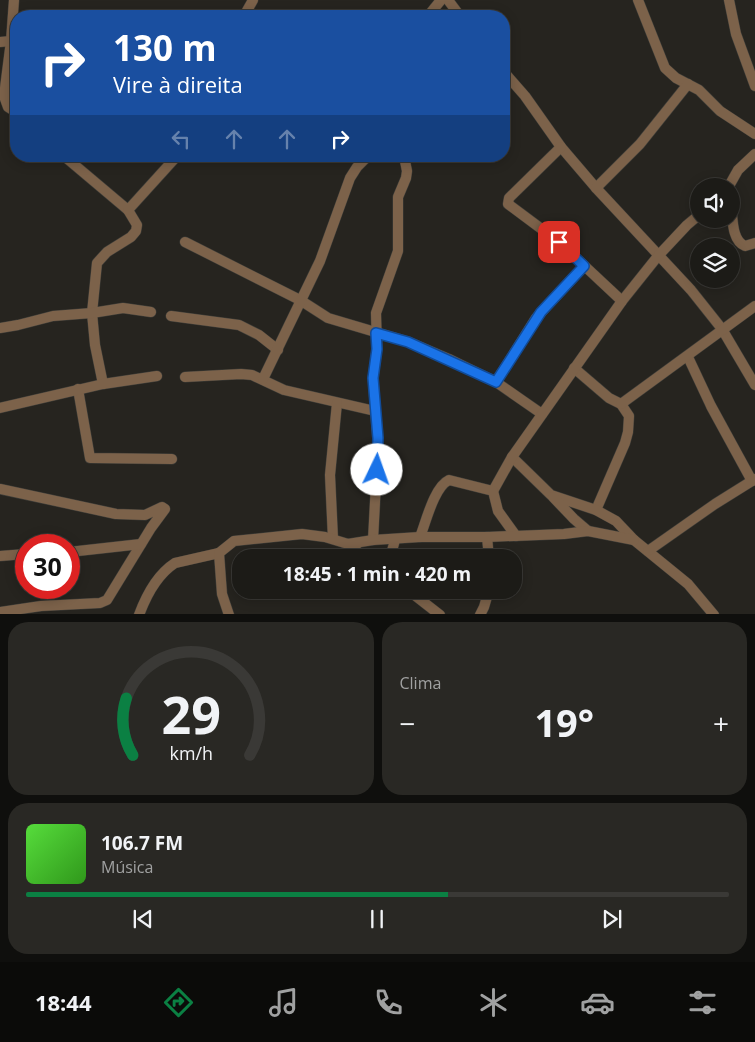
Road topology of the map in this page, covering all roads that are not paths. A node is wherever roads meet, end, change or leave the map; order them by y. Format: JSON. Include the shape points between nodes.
{"nodes":[{"id":1,"x":441,"y":0,"type":"edge"},
{"id":2,"x":638,"y":0,"type":"edge"},
{"id":3,"x":729,"y":0,"type":"edge"},
{"id":4,"x":433,"y":10,"type":"edge"},
{"id":5,"x":10,"y":49,"type":"edge"},
{"id":6,"x":510,"y":79,"type":"edge"},
{"id":7,"x":688,"y":84,"type":"junction"},
{"id":8,"x":755,"y":86,"type":"edge"},
{"id":9,"x":10,"y":108,"type":"edge"},
{"id":10,"x":755,"y":134,"type":"edge"},
{"id":11,"x":561,"y":148,"type":"junction"},
{"id":12,"x":755,"y":154,"type":"edge"},
{"id":13,"x":71,"y":162,"type":"edge"},
{"id":14,"x":172,"y":162,"type":"edge"},
{"id":15,"x":362,"y":162,"type":"edge"},
{"id":16,"x":405,"y":162,"type":"edge"},
{"id":17,"x":734,"y":178,"type":"edge"},
{"id":18,"x":596,"y":188,"type":"junction"},
{"id":19,"x":128,"y":210,"type":"junction"},
{"id":20,"x":690,"y":222,"type":"edge"},
{"id":21,"x":735,"y":228,"type":"edge"},
{"id":22,"x":185,"y":242,"type":"dead end"},
{"id":23,"x":755,"y":243,"type":"edge"},
{"id":24,"x":658,"y":256,"type":"junction"},
{"id":25,"x":584,"y":266,"type":"junction"},
{"id":26,"x":300,"y":300,"type":"junction"},
{"id":27,"x":622,"y":300,"type":"junction"},
{"id":28,"x":755,"y":306,"type":"edge"},
{"id":29,"x":151,"y":312,"type":"dead end"},
{"id":30,"x":92,"y":313,"type":"junction"},
{"id":31,"x":171,"y":316,"type":"dead end"},
{"id":32,"x":0,"y":328,"type":"edge"},
{"id":33,"x":722,"y":329,"type":"junction"},
{"id":34,"x":376,"y":333,"type":"junction"},
{"id":35,"x":278,"y":350,"type":"junction"},
{"id":36,"x":688,"y":357,"type":"junction"},
{"id":37,"x":574,"y":368,"type":"junction"},
{"id":38,"x":157,"y":376,"type":"dead end"},
{"id":39,"x":185,"y":377,"type":"dead end"},
{"id":40,"x":263,"y":379,"type":"junction"},
{"id":41,"x":496,"y":382,"type":"junction"},
{"id":42,"x":103,"y":384,"type":"junction"},
{"id":43,"x":755,"y":385,"type":"edge"},
{"id":44,"x":78,"y":389,"type":"junction"},
{"id":45,"x":337,"y":403,"type":"junction"},
{"id":46,"x":621,"y":404,"type":"junction"},
{"id":47,"x":0,"y":408,"type":"edge"},
{"id":48,"x":375,"y":411,"type":"junction"},
{"id":49,"x":542,"y":414,"type":"junction"},
{"id":50,"x":512,"y":457,"type":"junction"},
{"id":51,"x":172,"y":459,"type":"dead end"},
{"id":52,"x":753,"y":480,"type":"edge"},
{"id":53,"x":0,"y":489,"type":"edge"},
{"id":54,"x":493,"y":491,"type":"junction"},
{"id":55,"x":551,"y":495,"type":"junction"},
{"id":56,"x":596,"y":510,"type":"junction"},
{"id":57,"x":588,"y":531,"type":"junction"},
{"id":58,"x":516,"y":536,"type":"junction"},
{"id":59,"x":420,"y":537,"type":"junction"},
{"id":60,"x":488,"y":537,"type":"junction"},
{"id":61,"x":333,"y":539,"type":"junction"},
{"id":62,"x":373,"y":540,"type":"junction"},
{"id":63,"x":395,"y":540,"type":"junction"},
{"id":64,"x":634,"y":540,"type":"junction"},
{"id":65,"x":141,"y":544,"type":"junction"},
{"id":66,"x":348,"y":544,"type":"junction"},
{"id":67,"x":354,"y":549,"type":"edge"},
{"id":68,"x":392,"y":549,"type":"edge"},
{"id":69,"x":489,"y":549,"type":"edge"},
{"id":70,"x":80,"y":551,"type":"edge"},
{"id":71,"x":648,"y":551,"type":"junction"},
{"id":72,"x":219,"y":553,"type":"junction"},
{"id":73,"x":15,"y":555,"type":"edge"},
{"id":74,"x":0,"y":556,"type":"edge"},
{"id":75,"x":420,"y":599,"type":"edge"},
{"id":76,"x":486,"y":599,"type":"edge"},
{"id":77,"x":0,"y":612,"type":"edge"},
{"id":78,"x":139,"y":614,"type":"edge"},
{"id":79,"x":229,"y":614,"type":"edge"},
{"id":80,"x":440,"y":614,"type":"edge"},
{"id":81,"x":480,"y":614,"type":"edge"},
{"id":82,"x":714,"y":614,"type":"edge"}],
"edges":[{"from":1,"to":4,"type":"street"},
{"from":2,"to":7,"type":"street","via":[[665,68]]},
{"from":3,"to":8,"type":"street","via":[[736,34]]},
{"from":5,"to":9,"type":"street","via":[[4,96]]},
{"from":6,"to":11,"type":"street"},
{"from":7,"to":10,"type":"street"},
{"from":7,"to":18,"type":"street","via":[[640,144]]},
{"from":11,"to":18,"type":"street"},
{"from":11,"to":25,"type":"street","via":[[509,198],[508,204],[559,242]]},
{"from":12,"to":17,"type":"street"},
{"from":13,"to":19,"type":"street"},
{"from":14,"to":19,"type":"street"},
{"from":15,"to":26,"type":"street","via":[[350,178],[322,256]]},
{"from":16,"to":34,"type":"street","via":[[406,178],[398,197],[398,251],[378,302]]},
{"from":18,"to":24,"type":"street"},
{"from":19,"to":30,"type":"street","via":[[135,219],[136,231],[97,263]]},
{"from":20,"to":24,"type":"street"},
{"from":21,"to":23,"type":"street","via":[[741,244]]},
{"from":22,"to":26,"type":"street"},
{"from":24,"to":27,"type":"street"},
{"from":24,"to":33,"type":"street"},
{"from":25,"to":27,"type":"street"},
{"from":25,"to":41,"type":"street","via":[[541,312]]},
{"from":26,"to":34,"type":"street","via":[[328,318]]},
{"from":26,"to":35,"type":"street"},
{"from":27,"to":37,"type":"street"},
{"from":28,"to":33,"type":"street"},
{"from":29,"to":30,"type":"street","via":[[123,308]]},
{"from":30,"to":32,"type":"street","via":[[53,316]]},
{"from":30,"to":42,"type":"street"},
{"from":31,"to":35,"type":"street","via":[[239,325]]},
{"from":33,"to":36,"type":"street"},
{"from":33,"to":43,"type":"street"},
{"from":34,"to":41,"type":"street","via":[[408,342]]},
{"from":34,"to":48,"type":"street"},
{"from":35,"to":40,"type":"street"},
{"from":36,"to":46,"type":"street"},
{"from":36,"to":52,"type":"street","via":[[711,406]]},
{"from":37,"to":46,"type":"street","via":[[609,398]]},
{"from":37,"to":49,"type":"street"},
{"from":38,"to":42,"type":"street"},
{"from":39,"to":40,"type":"street","via":[[241,374]]},
{"from":40,"to":45,"type":"street","via":[[284,390]]},
{"from":41,"to":49,"type":"street"},
{"from":42,"to":44,"type":"street"},
{"from":44,"to":47,"type":"street"},
{"from":44,"to":51,"type":"street","via":[[90,458]]},
{"from":45,"to":48,"type":"street"},
{"from":45,"to":61,"type":"street","via":[[330,475]]},
{"from":46,"to":56,"type":"street","via":[[629,416],[628,432]]},
{"from":48,"to":62,"type":"street","via":[[378,444]]},
{"from":49,"to":50,"type":"street"},
{"from":50,"to":54,"type":"street"},
{"from":50,"to":55,"type":"street"},
{"from":52,"to":71,"type":"street"},
{"from":53,"to":65,"type":"street","via":[[116,514],[145,515],[164,508]]},
{"from":54,"to":58,"type":"street","via":[[498,511]]},
{"from":54,"to":59,"type":"street","via":[[454,480],[444,482]]},
{"from":55,"to":56,"type":"street"},
{"from":55,"to":57,"type":"street"},
{"from":56,"to":64,"type":"street","via":[[616,522]]},
{"from":57,"to":58,"type":"street"},
{"from":57,"to":64,"type":"street"},
{"from":58,"to":60,"type":"street"},
{"from":59,"to":60,"type":"street"},
{"from":59,"to":63,"type":"street"},
{"from":60,"to":69,"type":"street"},
{"from":61,"to":66,"type":"street"},
{"from":61,"to":72,"type":"street","via":[[302,534],[241,539]]},
{"from":62,"to":63,"type":"street"},
{"from":62,"to":66,"type":"street"},
{"from":63,"to":68,"type":"street"},
{"from":64,"to":71,"type":"street"},
{"from":65,"to":70,"type":"street"},
{"from":65,"to":77,"type":"street","via":[[103,602]]},
{"from":66,"to":67,"type":"street"},
{"from":71,"to":82,"type":"street","via":[[688,584]]},
{"from":72,"to":78,"type":"street","via":[[169,567],[157,581]]},
{"from":72,"to":79,"type":"street","via":[[222,594]]},
{"from":73,"to":74,"type":"street"},
{"from":75,"to":80,"type":"street"},
{"from":76,"to":81,"type":"street"}]}
